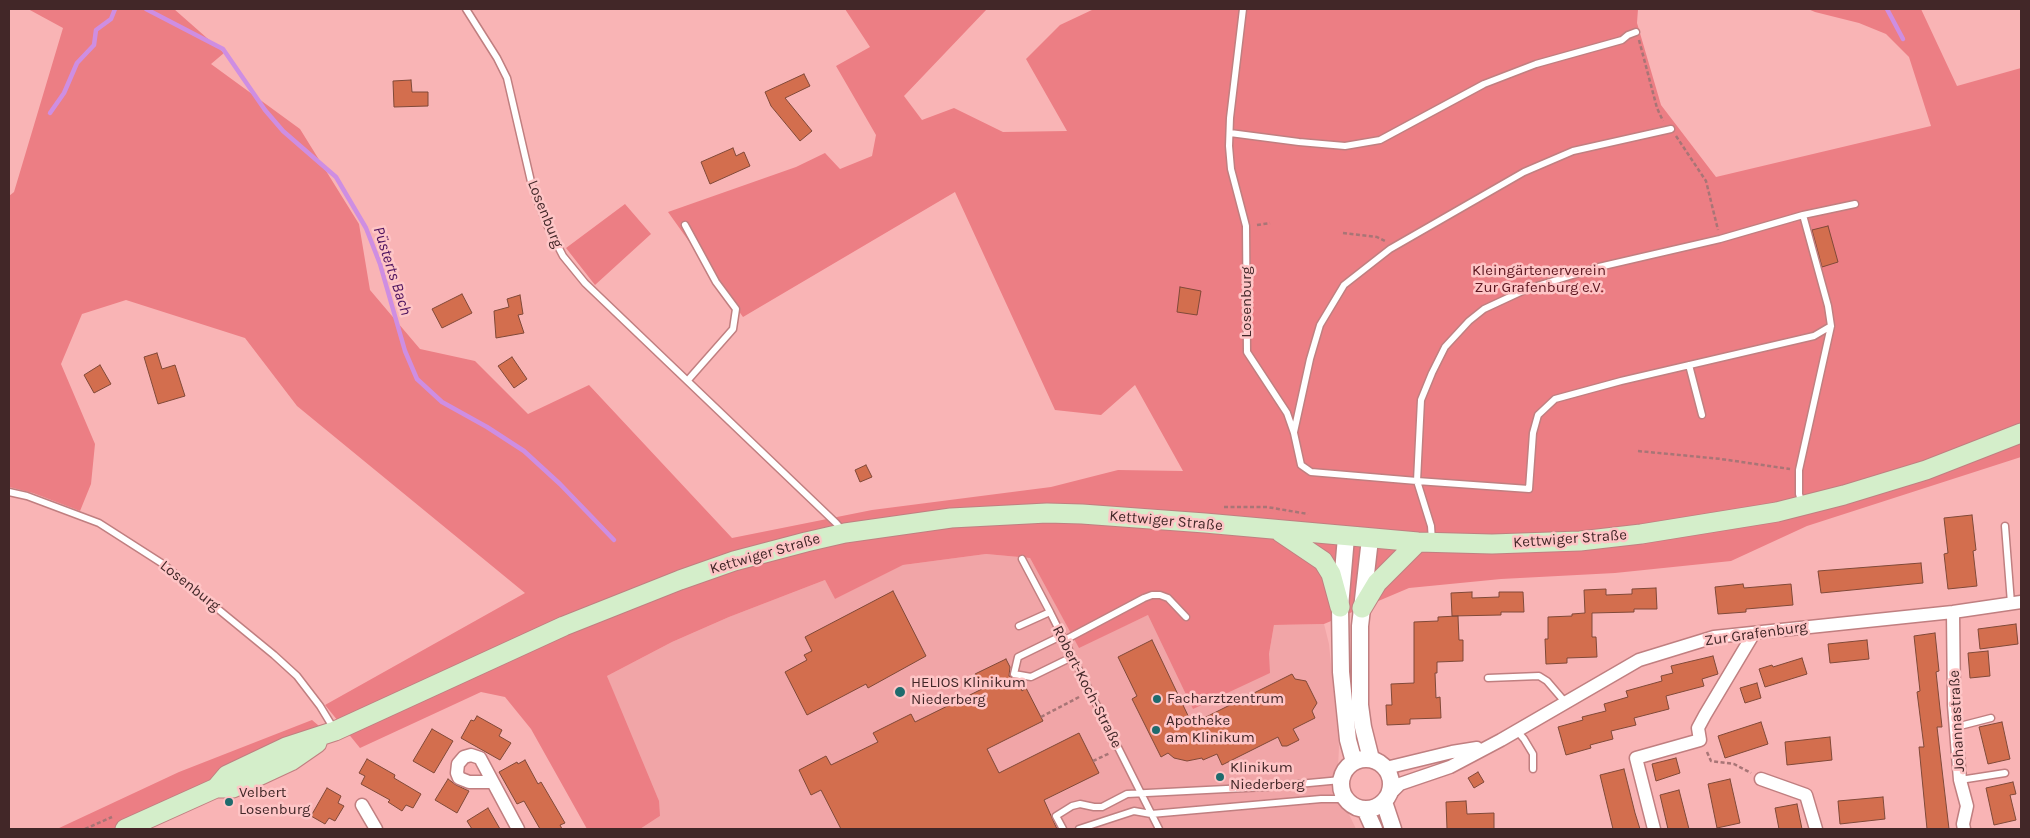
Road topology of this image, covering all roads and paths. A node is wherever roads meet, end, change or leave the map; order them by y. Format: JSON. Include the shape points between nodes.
{"nodes":[{"id":1,"x":466,"y":9,"type":"edge"},
{"id":2,"x":1243,"y":9,"type":"edge"},
{"id":3,"x":1636,"y":32,"type":"joint"},
{"id":4,"x":1670,"y":129,"type":"junction"},
{"id":5,"x":1230,"y":133,"type":"junction"},
{"id":6,"x":1855,"y":204,"type":"dead end"},
{"id":7,"x":1803,"y":215,"type":"junction"},
{"id":8,"x":1270,"y":223,"type":"dead end"},
{"id":9,"x":685,"y":224,"type":"dead end"},
{"id":10,"x":1251,"y":225,"type":"dead end"},
{"id":11,"x":1343,"y":233,"type":"dead end"},
{"id":12,"x":1720,"y":239,"type":"junction"},
{"id":13,"x":1394,"y":247,"type":"junction"},
{"id":14,"x":1831,"y":326,"type":"junction"},
{"id":15,"x":1689,"y":365,"type":"junction"},
{"id":16,"x":688,"y":380,"type":"junction"},
{"id":17,"x":1702,"y":415,"type":"dead end"},
{"id":18,"x":1294,"y":433,"type":"junction"},
{"id":19,"x":2021,"y":433,"type":"edge"},
{"id":20,"x":1638,"y":451,"type":"dead end"},
{"id":21,"x":1799,"y":470,"type":"junction"},
{"id":22,"x":1417,"y":481,"type":"junction"},
{"id":23,"x":9,"y":492,"type":"edge"},
{"id":24,"x":1802,"y":506,"type":"junction"},
{"id":25,"x":2006,"y":526,"type":"dead end"},
{"id":26,"x":1277,"y":530,"type":"junction"},
{"id":27,"x":845,"y":534,"type":"junction"},
{"id":28,"x":1346,"y":537,"type":"junction"},
{"id":29,"x":1370,"y":539,"type":"junction"},
{"id":30,"x":1425,"y":542,"type":"junction"},
{"id":31,"x":1022,"y":559,"type":"dead end"},
{"id":32,"x":2016,"y":603,"type":"edge"},
{"id":33,"x":1340,"y":607,"type":"junction"},
{"id":34,"x":1362,"y":608,"type":"junction"},
{"id":35,"x":1050,"y":612,"type":"junction"},
{"id":36,"x":1953,"y":612,"type":"junction"},
{"id":37,"x":1186,"y":617,"type":"dead end"},
{"id":38,"x":1019,"y":626,"type":"dead end"},
{"id":39,"x":1754,"y":633,"type":"junction"},
{"id":40,"x":1062,"y":638,"type":"junction"},
{"id":41,"x":1072,"y":657,"type":"junction"},
{"id":42,"x":1488,"y":678,"type":"dead end"},
{"id":43,"x":1090,"y":693,"type":"junction"},
{"id":44,"x":1565,"y":702,"type":"junction"},
{"id":45,"x":1041,"y":717,"type":"dead end"},
{"id":46,"x":1991,"y":718,"type":"dead end"},
{"id":47,"x":1956,"y":726,"type":"junction"},
{"id":48,"x":335,"y":731,"type":"junction"},
{"id":49,"x":1517,"y":731,"type":"junction"},
{"id":50,"x":1700,"y":740,"type":"junction"},
{"id":51,"x":1484,"y":747,"type":"junction"},
{"id":52,"x":1118,"y":748,"type":"junction"},
{"id":53,"x":1371,"y":759,"type":"junction"},
{"id":54,"x":1094,"y":761,"type":"dead end"},
{"id":55,"x":1354,"y":762,"type":"junction"},
{"id":56,"x":1386,"y":768,"type":"junction"},
{"id":57,"x":1533,"y":769,"type":"dead end"},
{"id":58,"x":2005,"y":773,"type":"dead end"},
{"id":59,"x":1761,"y":779,"type":"joint"},
{"id":60,"x":1341,"y":780,"type":"junction"},
{"id":61,"x":1960,"y":780,"type":"junction"},
{"id":62,"x":492,"y":782,"type":"dead end"},
{"id":63,"x":1141,"y":793,"type":"junction"},
{"id":64,"x":1346,"y":799,"type":"junction"},
{"id":65,"x":1387,"y":799,"type":"junction"},
{"id":66,"x":362,"y":805,"type":"dead end"},
{"id":67,"x":1364,"y":809,"type":"junction"},
{"id":68,"x":1151,"y":814,"type":"junction"},
{"id":69,"x":125,"y":829,"type":"edge"},
{"id":70,"x":376,"y":829,"type":"edge"},
{"id":71,"x":518,"y":829,"type":"edge"},
{"id":72,"x":1063,"y":829,"type":"edge"},
{"id":73,"x":1079,"y":829,"type":"edge"},
{"id":74,"x":1159,"y":829,"type":"edge"},
{"id":75,"x":1374,"y":829,"type":"edge"},
{"id":76,"x":1393,"y":829,"type":"edge"},
{"id":77,"x":1654,"y":829,"type":"edge"},
{"id":78,"x":1816,"y":829,"type":"edge"},
{"id":79,"x":1964,"y":829,"type":"edge"}],
"edges":[{"from":1,"to":16,"type":"lane","name":"Losenburg","via":[[506,78],[532,186],[563,256],[585,283]]},
{"from":2,"to":5,"type":"lane","name":"Losenburg"},
{"from":3,"to":4,"type":"path","via":[[1656,108]]},
{"from":3,"to":5,"type":"lane","via":[[1622,40],[1536,64],[1484,84],[1380,140],[1344,146]]},
{"from":4,"to":12,"type":"path","via":[[1706,181]]},
{"from":4,"to":13,"type":"lane","via":[[1573,151],[1540,165]]},
{"from":5,"to":18,"type":"lane","name":"Losenburg","via":[[1231,169],[1246,226],[1247,352],[1287,413]]},
{"from":6,"to":7,"type":"lane"},
{"from":7,"to":12,"type":"lane"},
{"from":7,"to":14,"type":"lane"},
{"from":8,"to":10,"type":"path"},
{"from":9,"to":16,"type":"lane","via":[[716,282],[736,309],[733,329]]},
{"from":11,"to":13,"type":"path","via":[[1378,237]]},
{"from":12,"to":22,"type":"lane","via":[[1599,267],[1527,289],[1484,309],[1445,347],[1421,400]]},
{"from":13,"to":18,"type":"lane","via":[[1344,284],[1320,325]]},
{"from":14,"to":15,"type":"lane","via":[[1814,336]]},
{"from":14,"to":21,"type":"lane"},
{"from":15,"to":17,"type":"lane"},
{"from":15,"to":22,"type":"lane","name":"Losenburg","via":[[1555,399],[1538,415],[1533,433],[1529,489]]},
{"from":16,"to":27,"type":"lane","name":"Losenburg"},
{"from":18,"to":22,"type":"lane","name":"Losenburg","via":[[1301,465],[1311,472]]},
{"from":19,"to":24,"type":"main road","name":"Kettwiger Straße","via":[[1926,470]]},
{"from":20,"to":21,"type":"path"},
{"from":21,"to":24,"type":"lane"},
{"from":22,"to":30,"type":"lane","via":[[1431,526]]},
{"from":23,"to":48,"type":"lane","name":"Losenburg","via":[[99,523],[164,564],[297,676]]},
{"from":24,"to":30,"type":"main road","name":"Kettwiger Straße","via":[[1707,525],[1580,540],[1492,544]]},
{"from":25,"to":32,"type":"lane"},
{"from":26,"to":27,"type":"main road","name":"Kettwiger Straße","via":[[1047,513],[951,518]]},
{"from":26,"to":28,"type":"main road","name":"Kettwiger Straße"},
{"from":26,"to":33,"type":"main road","via":[[1323,561],[1331,574]]},
{"from":27,"to":48,"type":"main road","name":"Kettwiger Straße","via":[[751,556],[680,580],[564,626]]},
{"from":28,"to":29,"type":"main road","name":"Kettwiger Straße"},
{"from":28,"to":33,"type":"street"},
{"from":29,"to":30,"type":"main road","name":"Kettwiger Straße"},
{"from":29,"to":34,"type":"street"},
{"from":30,"to":34,"type":"main road","via":[[1377,583]]},
{"from":31,"to":35,"type":"lane"},
{"from":32,"to":36,"type":"street","name":"Zur Grafenburg"},
{"from":33,"to":55,"type":"street","via":[[1341,672],[1348,740]]},
{"from":34,"to":53,"type":"street","via":[[1360,705]]},
{"from":35,"to":38,"type":"lane","name":"Robert-Koch-Straße"},
{"from":35,"to":40,"type":"lane","name":"Robert-Koch-Straße"},
{"from":36,"to":39,"type":"street","name":"Zur Grafenburg"},
{"from":36,"to":47,"type":"street","name":"Johannastraße"},
{"from":37,"to":40,"type":"lane","via":[[1168,598],[1152,595]]},
{"from":39,"to":44,"type":"street","name":"Zur Grafenburg","via":[[1714,637],[1639,660]]},
{"from":39,"to":50,"type":"street","via":[[1698,728]]},
{"from":40,"to":41,"type":"lane","name":"Robert-Koch-Straße"},
{"from":40,"to":41,"type":"lane","via":[[1018,657],[1014,674],[1031,677]]},
{"from":41,"to":43,"type":"lane","name":"Robert-Koch-Straße"},
{"from":42,"to":44,"type":"lane","via":[[1539,676]]},
{"from":43,"to":45,"type":"path"},
{"from":43,"to":52,"type":"lane","name":"Robert-Koch-Straße"},
{"from":44,"to":49,"type":"street","name":"Zur Grafenburg"},
{"from":46,"to":47,"type":"lane"},
{"from":47,"to":61,"type":"street","name":"Johannastraße"},
{"from":48,"to":69,"type":"main road","name":"Kettwiger Straße","via":[[291,761],[233,788],[216,788]]},
{"from":49,"to":51,"type":"street","name":"Zur Grafenburg"},
{"from":49,"to":57,"type":"lane","via":[[1533,754]]},
{"from":50,"to":59,"type":"path","via":[[1711,761],[1734,764]]},
{"from":50,"to":77,"type":"street","via":[[1636,758]]},
{"from":51,"to":56,"type":"street","name":"Zur Grafenburg"},
{"from":51,"to":65,"type":"street","name":"Zur Grafenburg","via":[[1450,767],[1400,784]]},
{"from":52,"to":54,"type":"path"},
{"from":52,"to":63,"type":"lane","name":"Robert-Koch-Straße"},
{"from":53,"to":55,"type":"street"},
{"from":53,"to":56,"type":"street"},
{"from":55,"to":60,"type":"street"},
{"from":56,"to":65,"type":"street","via":[[1392,786]]},
{"from":58,"to":61,"type":"lane"},
{"from":59,"to":78,"type":"street","via":[[1806,795]]},
{"from":60,"to":63,"type":"lane"},
{"from":60,"to":64,"type":"street"},
{"from":61,"to":79,"type":"street","name":"Johannastraße","via":[[1967,806]]},
{"from":62,"to":71,"type":"street"},
{"from":63,"to":68,"type":"lane","name":"Robert-Koch-Straße"},
{"from":63,"to":72,"type":"lane","via":[[1127,794],[1102,807],[1072,806],[1056,816]]},
{"from":64,"to":67,"type":"street"},
{"from":64,"to":68,"type":"lane"},
{"from":65,"to":67,"type":"street","via":[[1375,808]]},
{"from":65,"to":76,"type":"street"},
{"from":66,"to":70,"type":"street"},
{"from":67,"to":75,"type":"street"},
{"from":68,"to":73,"type":"lane","via":[[1134,810]]},
{"from":68,"to":74,"type":"lane","name":"Robert-Koch-Straße"}]}
